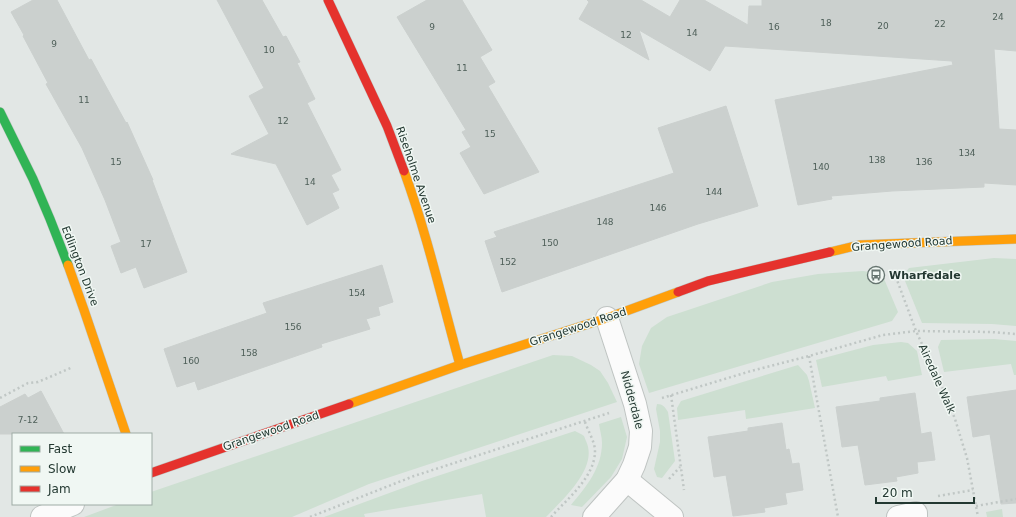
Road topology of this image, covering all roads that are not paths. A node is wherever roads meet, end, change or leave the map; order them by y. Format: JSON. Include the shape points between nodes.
{"nodes":[{"id":1,"x":328,"y":0,"type":"edge"},
{"id":2,"x":0,"y":112,"type":"edge"},
{"id":3,"x":1016,"y":239,"type":"edge"},
{"id":4,"x":607,"y":318,"type":"junction"},
{"id":5,"x":460,"y":365,"type":"junction"},
{"id":6,"x":126,"y":433,"type":"edge"},
{"id":7,"x":152,"y":473,"type":"edge"},
{"id":8,"x":627,"y":480,"type":"junction"},
{"id":9,"x":71,"y":505,"type":"edge"},
{"id":10,"x":42,"y":517,"type":"edge"},
{"id":11,"x":594,"y":517,"type":"edge"},
{"id":12,"x":672,"y":517,"type":"edge"}],
"edges":[{"from":1,"to":5,"type":"street","name":"Riseholme Avenue","via":[[387,126],[408,184]]},
{"from":2,"to":6,"type":"street","name":"Edlington Drive","via":[[37,188],[60,244]]},
{"from":3,"to":4,"type":"street","name":"Grangewood Road","via":[[859,245],[708,281]]},
{"from":4,"to":5,"type":"street","name":"Grangewood Road"},
{"from":4,"to":8,"type":"street","name":"Nidderdale","via":[[636,404],[641,431],[640,447]]},
{"from":5,"to":7,"type":"street","name":"Grangewood Road"},
{"from":8,"to":11,"type":"street","name":"Nidderdale"},
{"from":8,"to":12,"type":"street"},
{"from":9,"to":10,"type":"street"}]}
